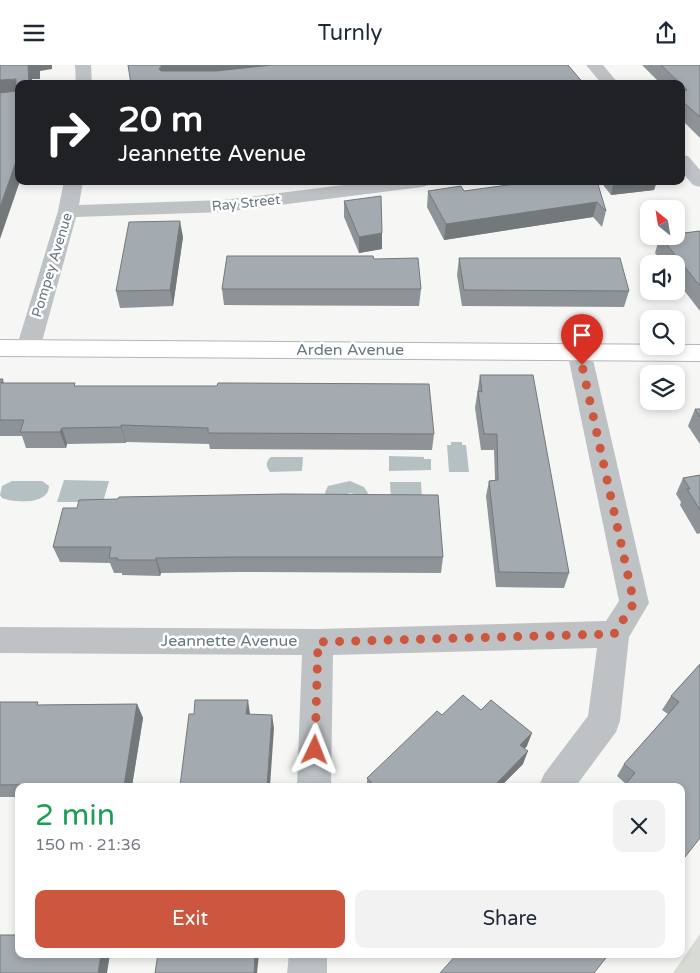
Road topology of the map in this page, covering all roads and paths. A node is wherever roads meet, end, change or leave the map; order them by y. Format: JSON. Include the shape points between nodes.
{"nodes":[{"id":1,"x":83,"y":65,"type":"edge"},
{"id":2,"x":594,"y":65,"type":"edge"},
{"id":3,"x":84,"y":80,"type":"edge"},
{"id":4,"x":607,"y":80,"type":"edge"},
{"id":5,"x":685,"y":164,"type":"edge"},
{"id":6,"x":700,"y":181,"type":"edge"},
{"id":7,"x":73,"y":185,"type":"edge"},
{"id":8,"x":390,"y":185,"type":"edge"},
{"id":9,"x":68,"y":211,"type":"junction"},
{"id":10,"x":0,"y":348,"type":"edge"},
{"id":11,"x":28,"y":349,"type":"junction"},
{"id":12,"x":579,"y":351,"type":"junction"},
{"id":13,"x":700,"y":353,"type":"edge"},
{"id":14,"x":614,"y":634,"type":"junction"},
{"id":15,"x":0,"y":640,"type":"edge"},
{"id":16,"x":318,"y":642,"type":"junction"},
{"id":17,"x":314,"y":783,"type":"edge"},
{"id":18,"x":558,"y":783,"type":"edge"},
{"id":19,"x":308,"y":958,"type":"edge"},
{"id":20,"x":306,"y":973,"type":"edge"}],
"edges":[{"from":1,"to":3,"type":"street"},
{"from":2,"to":4,"type":"street"},
{"from":5,"to":6,"type":"street"},
{"from":7,"to":9,"type":"street","name":"Pompey Avenue"},
{"from":8,"to":9,"type":"street","name":"Ray Street","via":[[224,206]]},
{"from":9,"to":11,"type":"street","name":"Pompey Avenue"},
{"from":10,"to":11,"type":"street","name":"Arden Avenue"},
{"from":11,"to":12,"type":"street","name":"Arden Avenue"},
{"from":12,"to":13,"type":"street","name":"Arden Avenue"},
{"from":12,"to":14,"type":"street","via":[[634,603]]},
{"from":14,"to":16,"type":"street","name":"Jeannette Avenue"},
{"from":14,"to":18,"type":"street","via":[[604,721]]},
{"from":15,"to":16,"type":"street","name":"Jeannette Avenue"},
{"from":16,"to":17,"type":"street"},
{"from":19,"to":20,"type":"street"}]}
